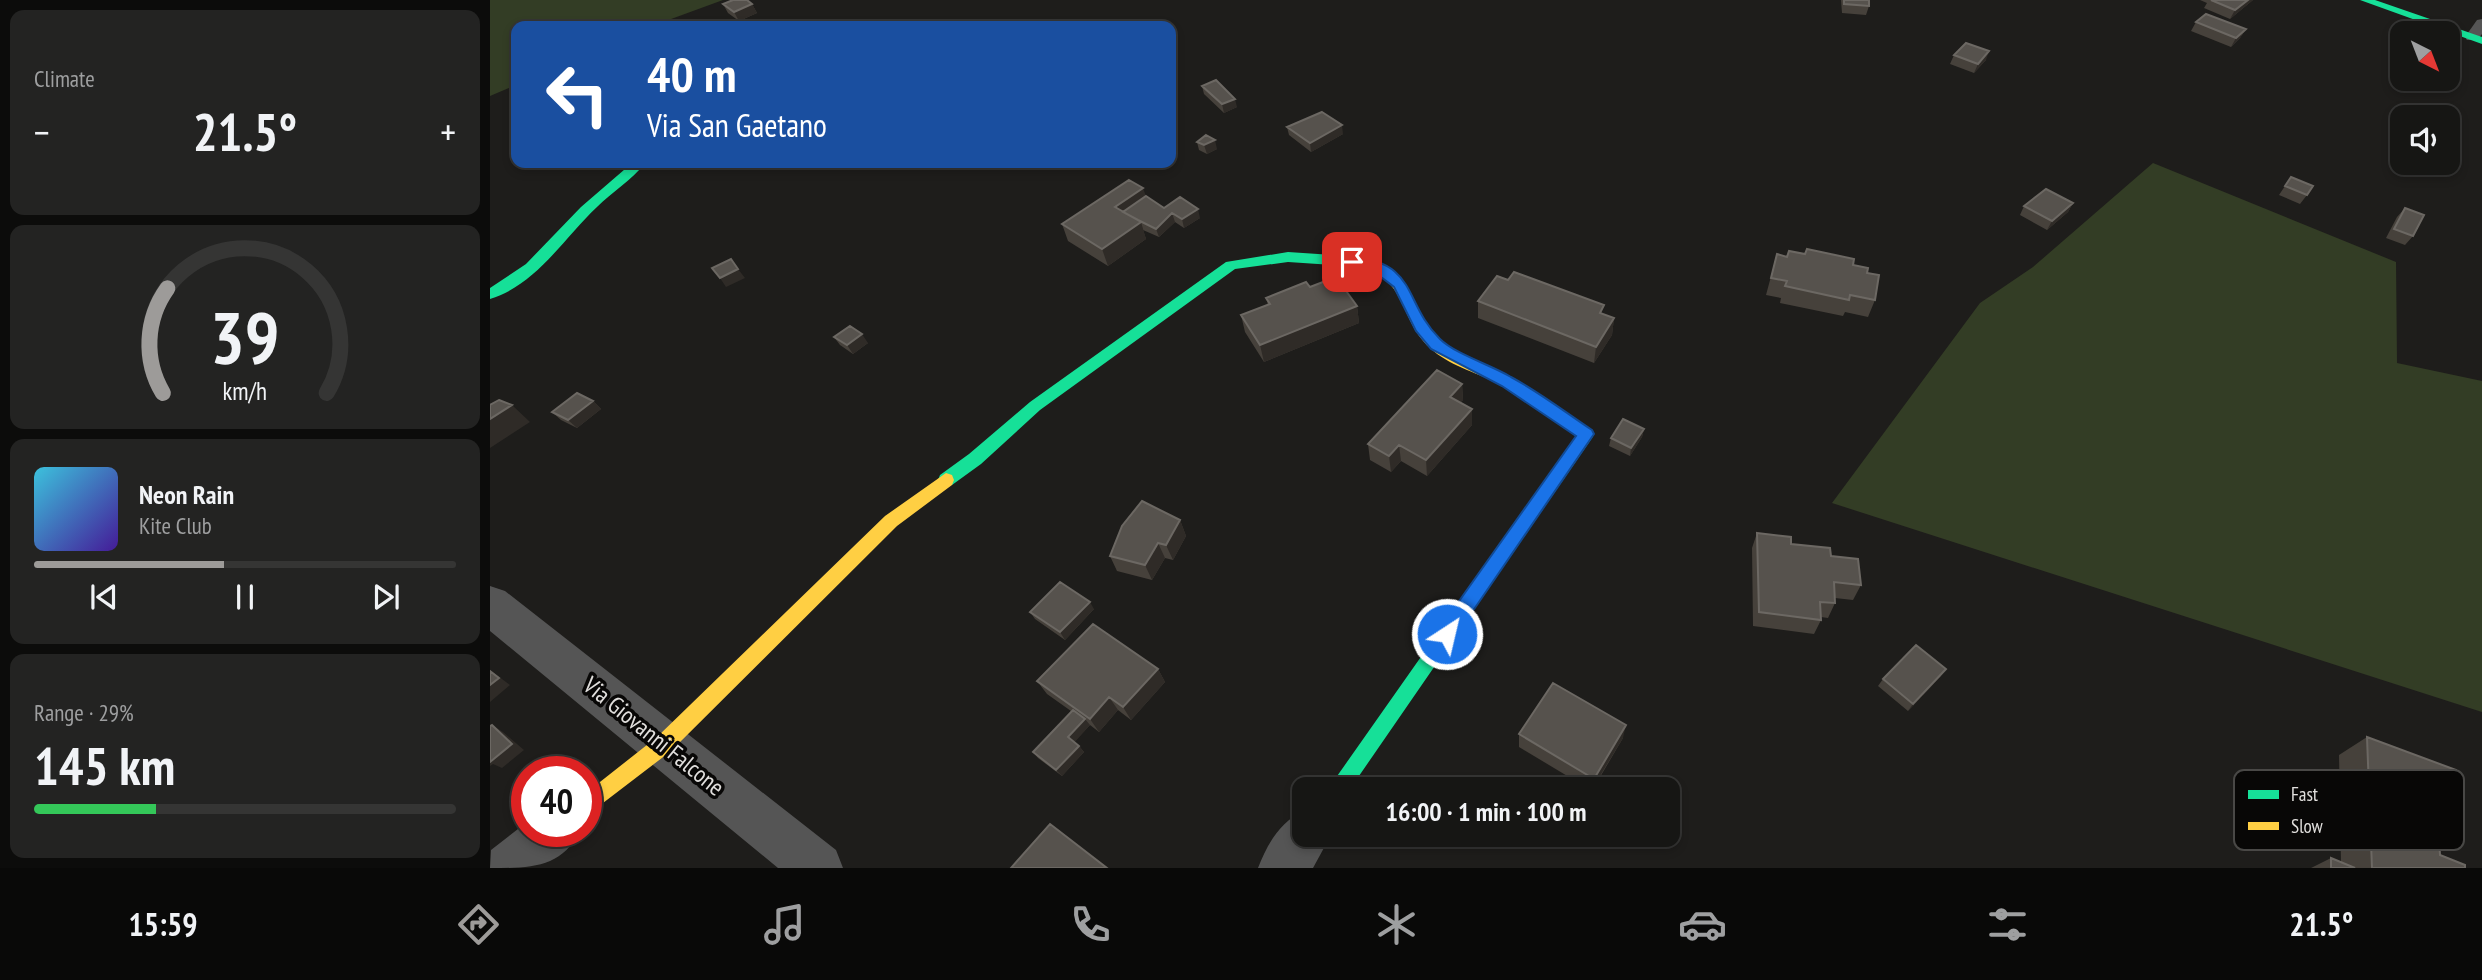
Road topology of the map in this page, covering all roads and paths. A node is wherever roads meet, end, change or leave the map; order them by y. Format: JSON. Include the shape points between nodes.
{"nodes":[{"id":1,"x":2365,"y":0,"type":"edge"},
{"id":2,"x":2482,"y":23,"type":"edge"},
{"id":3,"x":2477,"y":39,"type":"edge"},
{"id":4,"x":634,"y":168,"type":"edge"},
{"id":5,"x":490,"y":294,"type":"edge"},
{"id":6,"x":490,"y":605,"type":"edge"},
{"id":7,"x":664,"y":744,"type":"junction"},
{"id":8,"x":1346,"y":777,"type":"edge"},
{"id":9,"x":602,"y":793,"type":"edge"},
{"id":10,"x":535,"y":847,"type":"edge"},
{"id":11,"x":1298,"y":847,"type":"edge"},
{"id":12,"x":509,"y":868,"type":"edge"},
{"id":13,"x":818,"y":868,"type":"edge"},
{"id":14,"x":1283,"y":868,"type":"edge"}],
"edges":[{"from":1,"to":3,"type":"street"},
{"from":2,"to":3,"type":"lane"},
{"from":4,"to":5,"type":"street","via":[[595,201],[549,253],[502,290]]},
{"from":6,"to":7,"type":"street","name":"Via Giovanni Falcone"},
{"from":7,"to":8,"type":"street","via":[[891,521],[975,459],[1035,407],[1231,265],[1288,257],[1373,263],[1400,284],[1421,328],[1436,345],[1507,382],[1586,434]]},
{"from":7,"to":9,"type":"street"},
{"from":7,"to":13,"type":"street","name":"Via Giovanni Falcone"},
{"from":10,"to":12,"type":"street"},
{"from":11,"to":14,"type":"street"}]}
